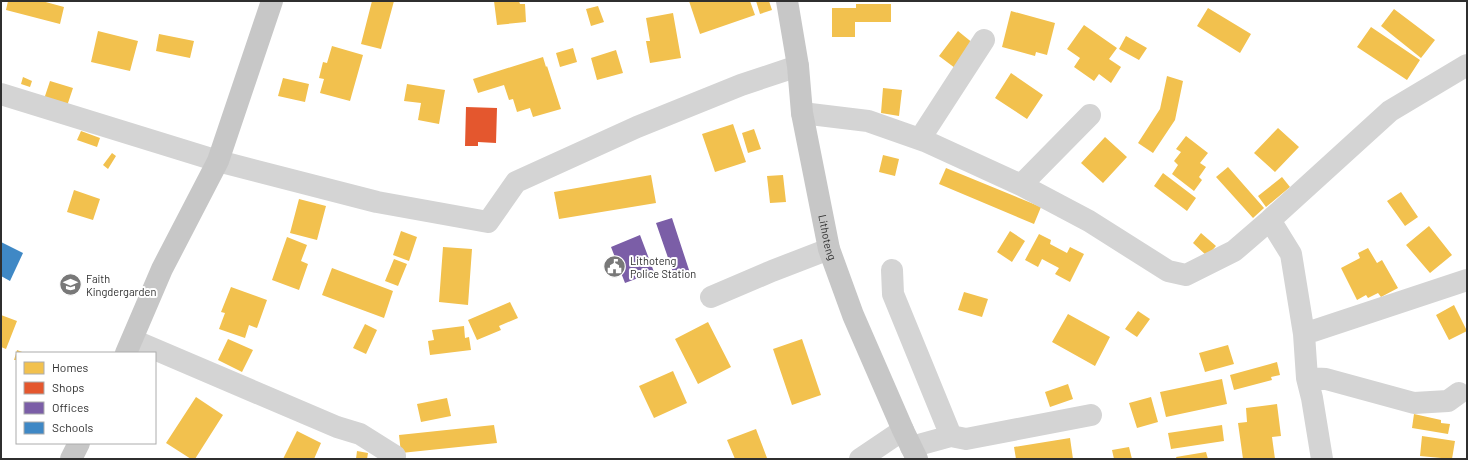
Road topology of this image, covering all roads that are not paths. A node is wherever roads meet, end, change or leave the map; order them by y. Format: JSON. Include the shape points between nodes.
{"nodes":[{"id":1,"x":272,"y":1,"type":"edge"},
{"id":2,"x":787,"y":1,"type":"edge"},
{"id":3,"x":984,"y":40,"type":"dead end"},
{"id":4,"x":1467,"y":65,"type":"edge"},
{"id":5,"x":798,"y":66,"type":"junction"},
{"id":6,"x":1,"y":94,"type":"edge"},
{"id":7,"x":802,"y":113,"type":"junction"},
{"id":8,"x":1090,"y":115,"type":"dead end"},
{"id":9,"x":925,"y":141,"type":"junction"},
{"id":10,"x":218,"y":161,"type":"junction"},
{"id":11,"x":1021,"y":185,"type":"junction"},
{"id":12,"x":1270,"y":220,"type":"junction"},
{"id":13,"x":829,"y":249,"type":"junction"},
{"id":14,"x":892,"y":270,"type":"dead end"},
{"id":15,"x":1467,"y":280,"type":"edge"},
{"id":16,"x":711,"y":297,"type":"dead end"},
{"id":17,"x":1304,"y":334,"type":"junction"},
{"id":18,"x":129,"y":346,"type":"edge"},
{"id":19,"x":144,"y":352,"type":"edge"},
{"id":20,"x":156,"y":357,"type":"edge"},
{"id":21,"x":1307,"y":378,"type":"junction"},
{"id":22,"x":1459,"y":394,"type":"dead end"},
{"id":23,"x":1090,"y":415,"type":"dead end"},
{"id":24,"x":951,"y":436,"type":"junction"},
{"id":25,"x":79,"y":444,"type":"edge"},
{"id":26,"x":910,"y":445,"type":"edge"},
{"id":27,"x":395,"y":456,"type":"dead end"},
{"id":28,"x":71,"y":459,"type":"edge"},
{"id":29,"x":860,"y":459,"type":"edge"},
{"id":30,"x":1322,"y":459,"type":"edge"}],
"edges":[{"from":1,"to":10,"type":"main road"},
{"from":2,"to":5,"type":"main road","name":"Lithoteng"},
{"from":3,"to":9,"type":"street","via":[[925,131]]},
{"from":4,"to":12,"type":"street","via":[[1390,111]]},
{"from":5,"to":7,"type":"main road","name":"Lithoteng"},
{"from":5,"to":10,"type":"street","via":[[741,85],[637,127],[516,182],[488,222],[377,202]]},
{"from":6,"to":10,"type":"street"},
{"from":7,"to":9,"type":"street","via":[[868,122]]},
{"from":7,"to":13,"type":"main road","name":"Lithoteng"},
{"from":8,"to":11,"type":"street"},
{"from":9,"to":11,"type":"street"},
{"from":10,"to":18,"type":"main road","via":[[162,269]]},
{"from":11,"to":12,"type":"street","via":[[1089,221],[1168,271],[1186,275],[1234,251]]},
{"from":12,"to":17,"type":"street","via":[[1291,254]]},
{"from":13,"to":16,"type":"street"},
{"from":13,"to":26,"type":"main road","name":"Lithoteng","via":[[853,315]]},
{"from":14,"to":24,"type":"street","via":[[893,294]]},
{"from":15,"to":17,"type":"street"},
{"from":17,"to":21,"type":"street"},
{"from":18,"to":19,"type":"street"},
{"from":20,"to":27,"type":"street","via":[[360,434]]},
{"from":21,"to":22,"type":"street","via":[[1326,379],[1414,403],[1448,401]]},
{"from":21,"to":30,"type":"street"},
{"from":23,"to":24,"type":"street","via":[[966,439]]},
{"from":24,"to":26,"type":"street"},
{"from":25,"to":28,"type":"main road"},
{"from":26,"to":29,"type":"street"}]}
